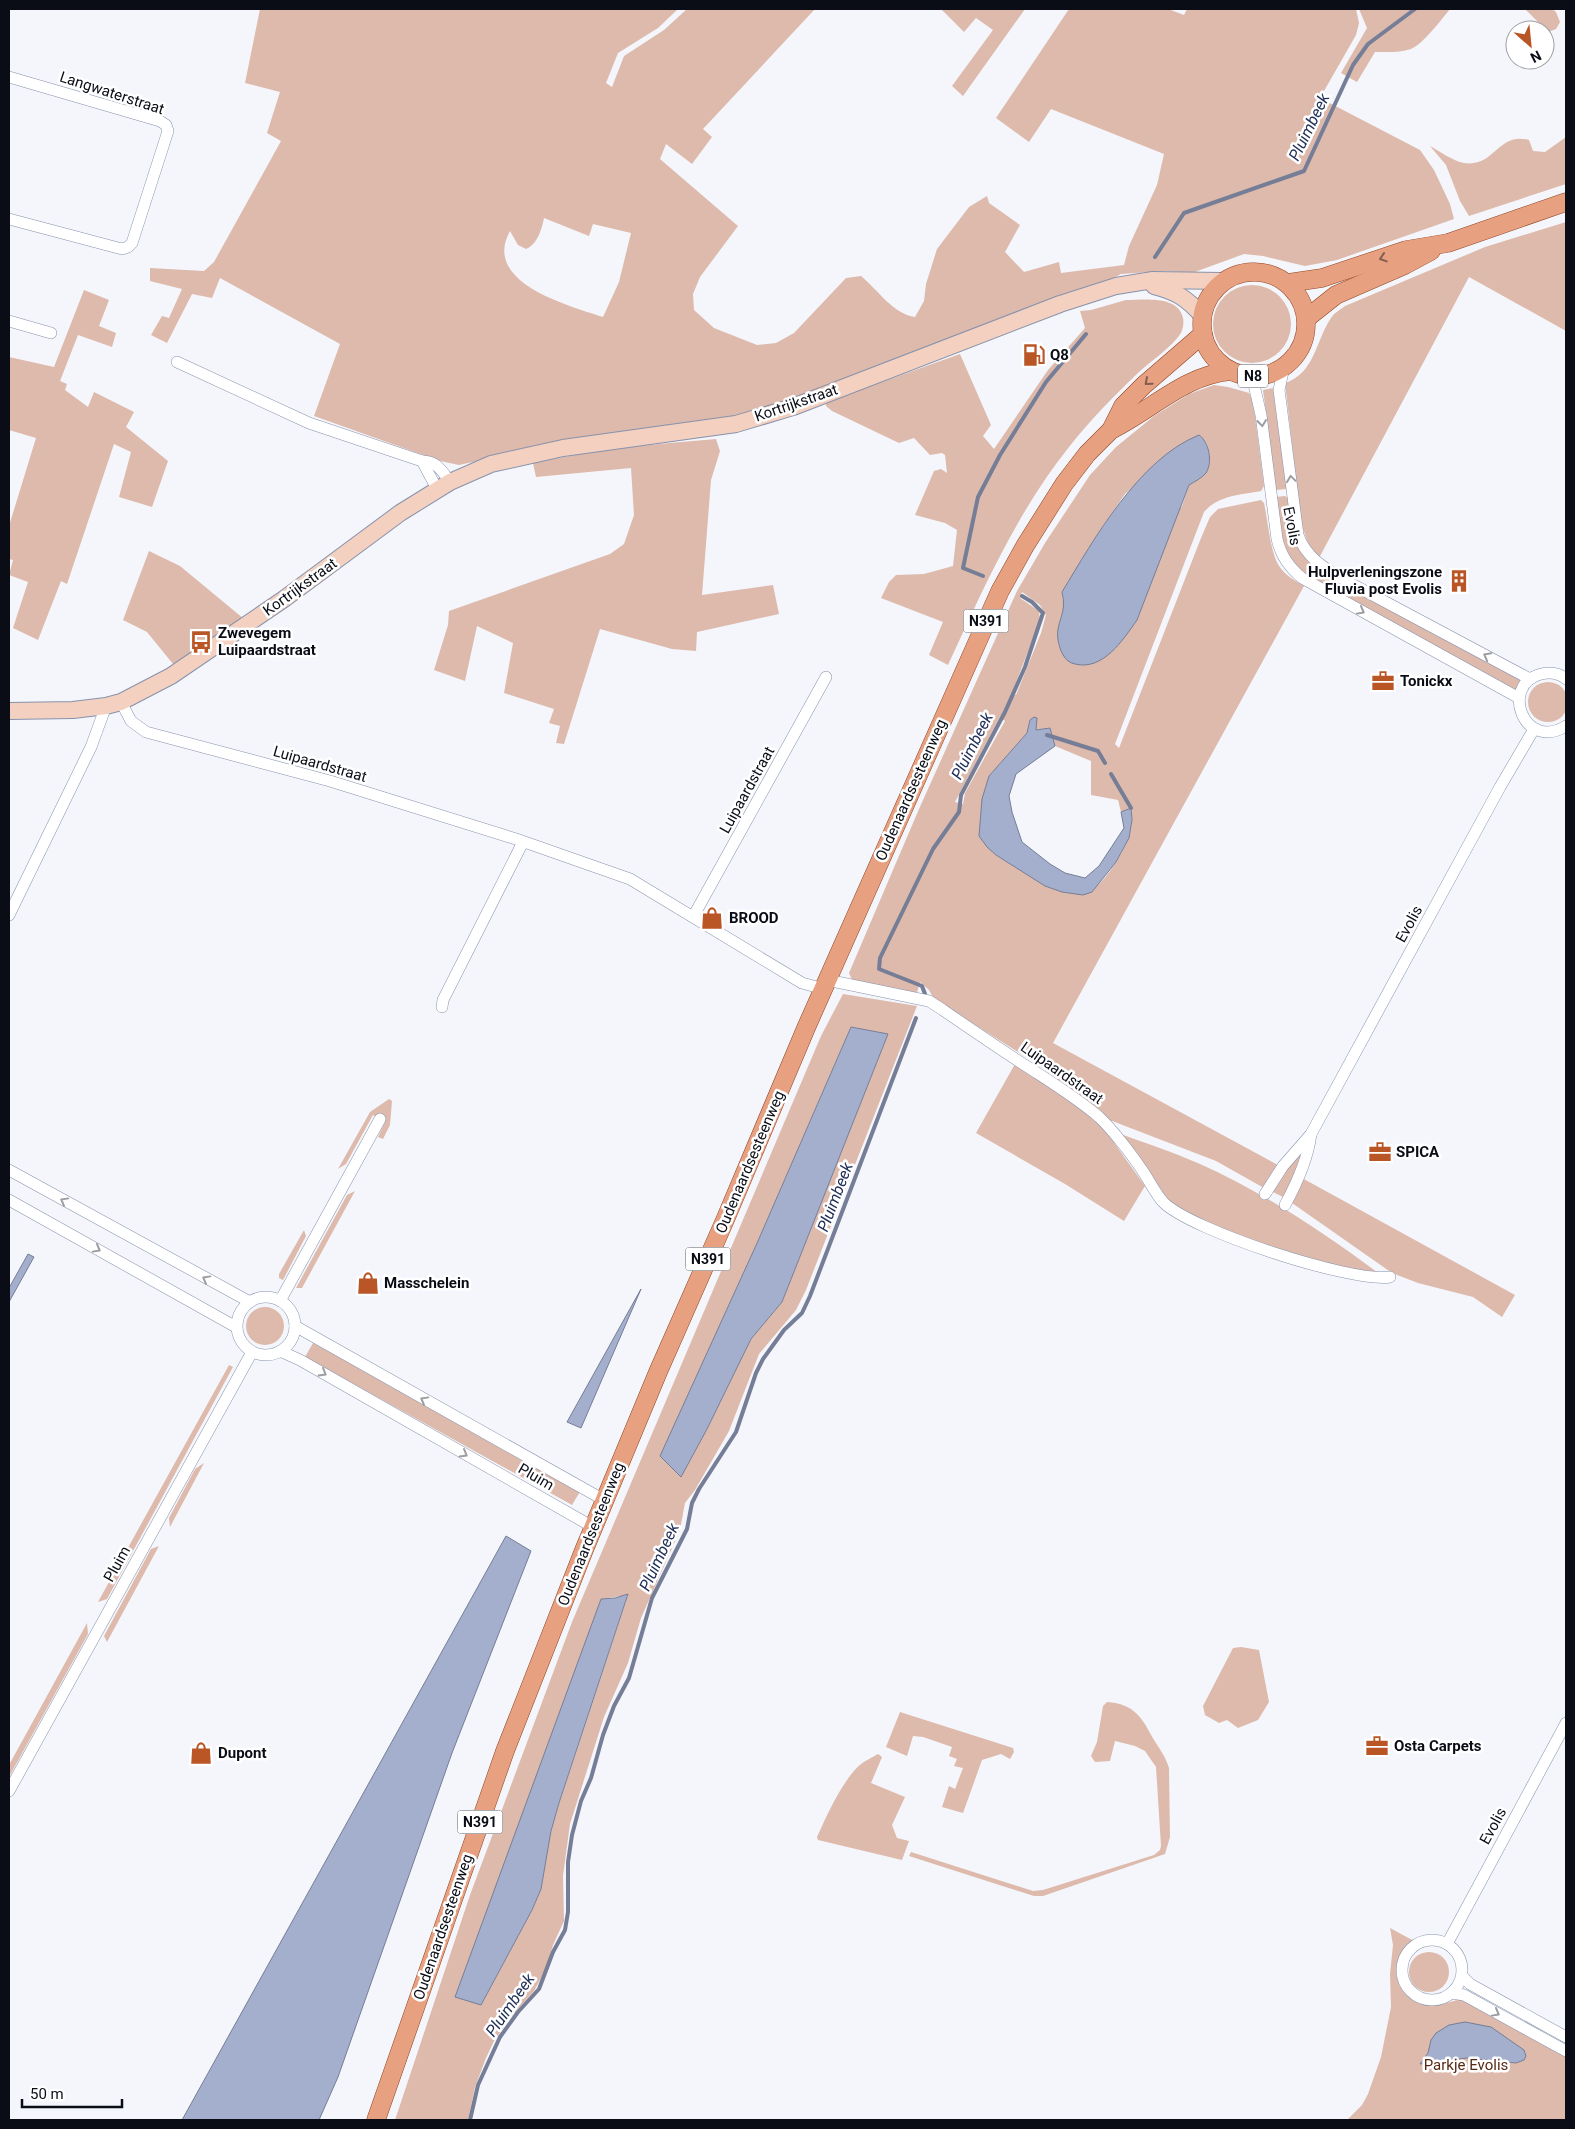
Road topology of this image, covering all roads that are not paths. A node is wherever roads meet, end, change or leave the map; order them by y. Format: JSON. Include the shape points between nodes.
{"nodes":[{"id":1,"x":9,"y":77,"type":"edge"},
{"id":2,"x":1566,"y":202,"type":"edge"},
{"id":3,"x":9,"y":219,"type":"edge"},
{"id":4,"x":1448,"y":242,"type":"junction"},
{"id":5,"x":1223,"y":281,"type":"junction"},
{"id":6,"x":1132,"y":282,"type":"junction"},
{"id":7,"x":1288,"y":283,"type":"junction"},
{"id":8,"x":1202,"y":315,"type":"junction"},
{"id":9,"x":1307,"y":318,"type":"junction"},
{"id":10,"x":9,"y":321,"type":"edge"},
{"id":11,"x":50,"y":333,"type":"dead end"},
{"id":12,"x":1203,"y":334,"type":"junction"},
{"id":13,"x":176,"y":362,"type":"dead end"},
{"id":14,"x":1284,"y":367,"type":"junction"},
{"id":15,"x":1231,"y":371,"type":"junction"},
{"id":16,"x":1252,"y":376,"type":"junction"},
{"id":17,"x":1111,"y":430,"type":"junction"},
{"id":18,"x":444,"y":486,"type":"junction"},
{"id":19,"x":826,"y":677,"type":"dead end"},
{"id":20,"x":1530,"y":679,"type":"junction"},
{"id":21,"x":1566,"y":679,"type":"edge"},
{"id":22,"x":1519,"y":698,"type":"junction"},
{"id":23,"x":114,"y":704,"type":"junction"},
{"id":24,"x":9,"y":711,"type":"edge"},
{"id":25,"x":1566,"y":726,"type":"edge"},
{"id":26,"x":1534,"y":729,"type":"junction"},
{"id":27,"x":523,"y":842,"type":"junction"},
{"id":28,"x":9,"y":915,"type":"edge"},
{"id":29,"x":693,"y":917,"type":"junction"},
{"id":30,"x":825,"y":984,"type":"junction"},
{"id":31,"x":442,"y":1007,"type":"dead end"},
{"id":32,"x":380,"y":1119,"type":"dead end"},
{"id":33,"x":1311,"y":1134,"type":"junction"},
{"id":34,"x":9,"y":1170,"type":"edge"},
{"id":35,"x":1265,"y":1194,"type":"dead end"},
{"id":36,"x":9,"y":1200,"type":"edge"},
{"id":37,"x":1285,"y":1205,"type":"dead end"},
{"id":38,"x":1390,"y":1277,"type":"dead end"},
{"id":39,"x":280,"y":1301,"type":"junction"},
{"id":40,"x":250,"y":1302,"type":"junction"},
{"id":41,"x":295,"y":1326,"type":"junction"},
{"id":42,"x":236,"y":1327,"type":"junction"},
{"id":43,"x":280,"y":1351,"type":"junction"},
{"id":44,"x":252,"y":1352,"type":"junction"},
{"id":45,"x":604,"y":1500,"type":"junction"},
{"id":46,"x":593,"y":1527,"type":"junction"},
{"id":47,"x":1566,"y":1723,"type":"edge"},
{"id":48,"x":9,"y":1792,"type":"edge"},
{"id":49,"x":1447,"y":1944,"type":"junction"},
{"id":50,"x":1462,"y":1976,"type":"junction"},
{"id":51,"x":1452,"y":1993,"type":"junction"},
{"id":52,"x":1566,"y":2037,"type":"edge"},
{"id":53,"x":1566,"y":2051,"type":"edge"},
{"id":54,"x":376,"y":2120,"type":"edge"}],
"edges":[{"from":1,"to":3,"type":"street","name":"Langwaterstraat","via":[[160,121],[166,124],[168,131],[128,247],[122,249]]},
{"from":2,"to":4,"type":"main road"},
{"from":4,"to":7,"type":"main road","one_way":true,"via":[[1406,250],[1322,278]]},
{"from":4,"to":9,"type":"main road","via":[[1405,265],[1336,294]]},
{"from":5,"to":6,"type":"main road","name":"Kortrijkstraat"},
{"from":5,"to":7,"type":"main road","via":[[1249,271],[1276,276]]},
{"from":5,"to":8,"type":"main road","number":"N8","via":[[1212,293]]},
{"from":6,"to":8,"type":"main road","name":"Kortrijkstraat","via":[[1174,292]]},
{"from":6,"to":18,"type":"main road","name":"Kortrijkstraat","via":[[1060,304],[793,407],[736,424],[562,448],[491,464]]},
{"from":7,"to":9,"type":"main road","via":[[1304,305]]},
{"from":8,"to":12,"type":"main road","number":"N8"},
{"from":9,"to":14,"type":"main road","number":"N8","via":[[1302,346]]},
{"from":10,"to":11,"type":"street"},
{"from":12,"to":15,"type":"main road","number":"N8","via":[[1212,356]]},
{"from":12,"to":17,"type":"main road","name":"Oudenaardsesteenweg","number":"N391","one_way":true,"via":[[1123,406]]},
{"from":13,"to":18,"type":"street","via":[[309,422],[430,461],[436,464]]},
{"from":14,"to":16,"type":"main road","number":"N8","via":[[1272,373]]},
{"from":20,"to":14,"type":"street","name":"Evolis","one_way":true,"via":[[1350,583],[1303,548],[1298,535],[1279,390]]},
{"from":15,"to":16,"type":"main road","number":"N8"},
{"from":15,"to":17,"type":"main road","name":"Oudenaardsesteenweg","number":"N391","via":[[1215,372],[1188,383]]},
{"from":16,"to":22,"type":"street","name":"Evolis","one_way":true,"via":[[1261,415],[1277,539],[1288,565],[1302,578]]},
{"from":17,"to":30,"type":"main road","name":"Oudenaardsesteenweg","number":"N391","via":[[1064,484],[1024,546],[1000,591]]},
{"from":18,"to":23,"type":"main road","name":"Kortrijkstraat","via":[[400,513],[284,599],[171,676]]},
{"from":19,"to":29,"type":"street","name":"Luipaardstraat"},
{"from":20,"to":21,"type":"street","via":[[1555,673]]},
{"from":20,"to":22,"type":"street"},
{"from":22,"to":26,"type":"street","via":[[1520,712]]},
{"from":23,"to":24,"type":"main road","name":"Kortrijkstraat","via":[[73,710]]},
{"from":23,"to":27,"type":"street","name":"Luipaardstraat","via":[[146,732],[330,781]]},
{"from":23,"to":28,"type":"street"},
{"from":25,"to":26,"type":"street","via":[[1552,732]]},
{"from":26,"to":33,"type":"street","name":"Evolis"},
{"from":27,"to":29,"type":"street","name":"Luipaardstraat","via":[[630,879]]},
{"from":27,"to":31,"type":"street"},
{"from":29,"to":30,"type":"street","name":"Luipaardstraat","via":[[802,982]]},
{"from":30,"to":38,"type":"street","name":"Luipaardstraat","via":[[929,1001],[940,1008],[1100,1118],[1140,1167],[1163,1202],[1185,1218],[1273,1252],[1332,1270],[1355,1276]]},
{"from":30,"to":45,"type":"main road","name":"Oudenaardsesteenweg","number":"N391"},
{"from":32,"to":39,"type":"street"},
{"from":33,"to":35,"type":"street","name":"Evolis","via":[[1283,1166]]},
{"from":33,"to":37,"type":"street","name":"Evolis","via":[[1310,1146],[1294,1190]]},
{"from":40,"to":34,"type":"street","one_way":true},
{"from":36,"to":42,"type":"street","one_way":true},
{"from":39,"to":40,"type":"street","via":[[265,1297]]},
{"from":39,"to":41,"type":"street","via":[[291,1312]]},
{"from":40,"to":42,"type":"street","via":[[242,1309]]},
{"from":41,"to":43,"type":"street","via":[[290,1341]]},
{"from":45,"to":41,"type":"street","name":"Pluim","one_way":true},
{"from":42,"to":44,"type":"street","via":[[238,1337]]},
{"from":43,"to":44,"type":"street","via":[[271,1355]]},
{"from":43,"to":46,"type":"street","name":"Pluim","one_way":true},
{"from":44,"to":48,"type":"street","name":"Pluim"},
{"from":45,"to":46,"type":"main road","name":"Oudenaardsesteenweg","number":"N391"},
{"from":46,"to":54,"type":"main road","name":"Oudenaardsesteenweg","number":"N391","via":[[505,1751]]},
{"from":47,"to":49,"type":"street","name":"Evolis"},
{"from":49,"to":50,"type":"street","via":[[1461,1962]]},
{"from":49,"to":51,"type":"street","via":[[1438,1940],[1423,1941],[1410,1949],[1401,1965],[1403,1980],[1411,1993],[1419,1998],[1441,2000]]},
{"from":50,"to":51,"type":"street"},
{"from":50,"to":52,"type":"street","via":[[1470,1984]]},
{"from":51,"to":53,"type":"street","one_way":true,"via":[[1464,1995]]}]}
